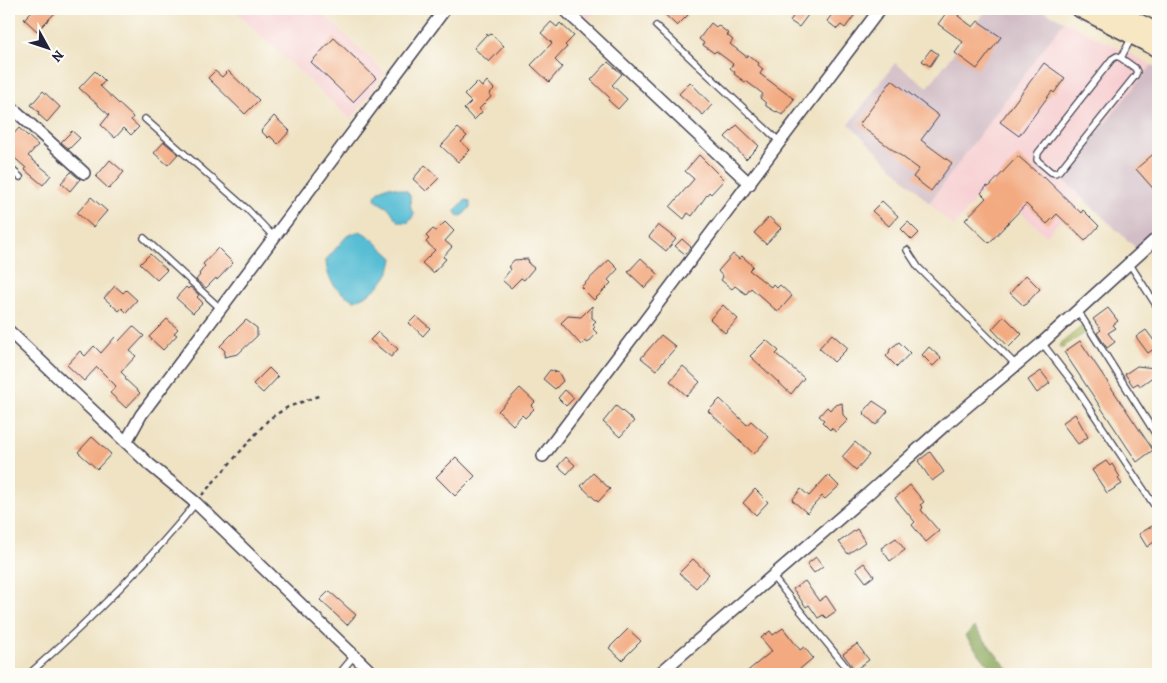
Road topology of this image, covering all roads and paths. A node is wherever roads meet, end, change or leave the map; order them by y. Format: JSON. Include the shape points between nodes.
{"nodes":[{"id":1,"x":445,"y":9,"type":"edge"},
{"id":2,"x":564,"y":9,"type":"edge"},
{"id":3,"x":880,"y":9,"type":"edge"},
{"id":4,"x":1080,"y":9,"type":"edge"},
{"id":5,"x":1112,"y":9,"type":"edge"},
{"id":6,"x":656,"y":26,"type":"dead end"},
{"id":7,"x":1158,"y":32,"type":"edge"},
{"id":8,"x":1133,"y":35,"type":"junction"},
{"id":9,"x":1158,"y":49,"type":"edge"},
{"id":10,"x":1121,"y":58,"type":"junction"},
{"id":11,"x":9,"y":105,"type":"edge"},
{"id":12,"x":145,"y":119,"type":"dead end"},
{"id":13,"x":780,"y":143,"type":"junction"},
{"id":14,"x":9,"y":167,"type":"edge"},
{"id":15,"x":84,"y":173,"type":"dead end"},
{"id":16,"x":20,"y":177,"type":"dead end"},
{"id":17,"x":750,"y":184,"type":"junction"},
{"id":18,"x":1158,"y":237,"type":"edge"},
{"id":19,"x":144,"y":238,"type":"dead end"},
{"id":20,"x":274,"y":238,"type":"junction"},
{"id":21,"x":907,"y":250,"type":"dead end"},
{"id":22,"x":1129,"y":263,"type":"junction"},
{"id":23,"x":1158,"y":308,"type":"edge"},
{"id":24,"x":221,"y":309,"type":"junction"},
{"id":25,"x":1078,"y":310,"type":"junction"},
{"id":26,"x":9,"y":331,"type":"edge"},
{"id":27,"x":1042,"y":343,"type":"junction"},
{"id":28,"x":1016,"y":365,"type":"junction"},
{"id":29,"x":321,"y":395,"type":"dead end"},
{"id":30,"x":1158,"y":438,"type":"edge"},
{"id":31,"x":126,"y":442,"type":"junction"},
{"id":32,"x":543,"y":456,"type":"dead end"},
{"id":33,"x":196,"y":503,"type":"junction"},
{"id":34,"x":1158,"y":511,"type":"edge"},
{"id":35,"x":772,"y":576,"type":"junction"},
{"id":36,"x":354,"y":656,"type":"junction"},
{"id":37,"x":30,"y":674,"type":"edge"},
{"id":38,"x":338,"y":674,"type":"edge"},
{"id":39,"x":373,"y":674,"type":"edge"},
{"id":40,"x":659,"y":674,"type":"edge"},
{"id":41,"x":852,"y":674,"type":"edge"}],
"edges":[{"from":1,"to":20,"type":"street"},
{"from":2,"to":17,"type":"street"},
{"from":3,"to":13,"type":"street"},
{"from":4,"to":8,"type":"main road"},
{"from":5,"to":7,"type":"main road"},
{"from":6,"to":13,"type":"lane"},
{"from":8,"to":9,"type":"main road"},
{"from":8,"to":10,"type":"lane"},
{"from":10,"to":10,"type":"lane","via":[[1116,56],[1112,59],[1038,152],[1037,160],[1051,172],[1060,171],[1135,76],[1135,68]]},
{"from":11,"to":15,"type":"street"},
{"from":12,"to":20,"type":"lane","via":[[247,209]]},
{"from":13,"to":17,"type":"street"},
{"from":14,"to":16,"type":"lane"},
{"from":17,"to":32,"type":"street"},
{"from":18,"to":22,"type":"street"},
{"from":19,"to":24,"type":"lane"},
{"from":20,"to":24,"type":"street"},
{"from":21,"to":28,"type":"lane","via":[[918,267]]},
{"from":22,"to":23,"type":"lane"},
{"from":22,"to":25,"type":"street"},
{"from":24,"to":31,"type":"street","via":[[141,415]]},
{"from":25,"to":27,"type":"street"},
{"from":25,"to":30,"type":"lane"},
{"from":26,"to":31,"type":"street"},
{"from":27,"to":28,"type":"street"},
{"from":27,"to":34,"type":"lane","via":[[1073,383]]},
{"from":28,"to":35,"type":"street"},
{"from":29,"to":33,"type":"path","via":[[288,407],[269,419]]},
{"from":31,"to":33,"type":"street"},
{"from":33,"to":36,"type":"street"},
{"from":33,"to":37,"type":"lane","via":[[124,584]]},
{"from":35,"to":40,"type":"street"},
{"from":35,"to":41,"type":"lane"},
{"from":36,"to":38,"type":"lane"},
{"from":36,"to":39,"type":"street"}]}
